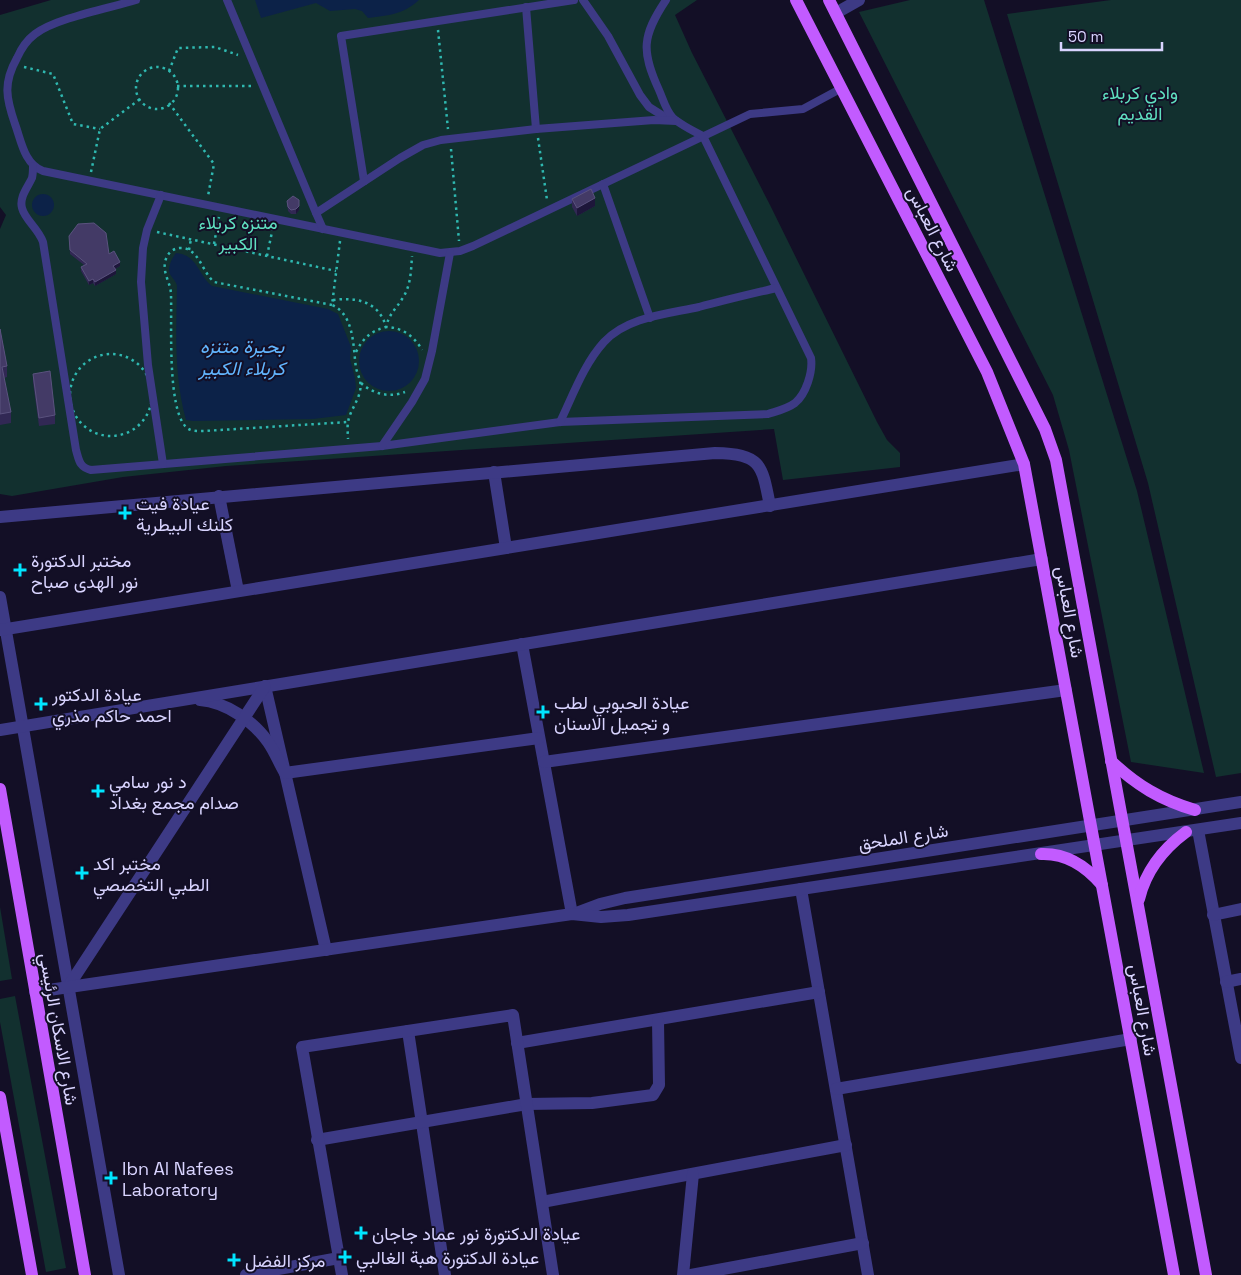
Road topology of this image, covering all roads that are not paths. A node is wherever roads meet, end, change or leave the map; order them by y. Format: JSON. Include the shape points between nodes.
{"nodes":[{"id":1,"x":136,"y":0,"type":"edge"},
{"id":2,"x":227,"y":0,"type":"edge"},
{"id":3,"x":574,"y":0,"type":"edge"},
{"id":4,"x":583,"y":0,"type":"edge"},
{"id":5,"x":666,"y":0,"type":"edge"},
{"id":6,"x":796,"y":0,"type":"edge"},
{"id":7,"x":829,"y":0,"type":"edge"},
{"id":8,"x":858,"y":0,"type":"edge"},
{"id":9,"x":526,"y":7,"type":"junction"},
{"id":10,"x":836,"y":13,"type":"junction"},
{"id":11,"x":842,"y":88,"type":"junction"},
{"id":12,"x":668,"y":120,"type":"junction"},
{"id":13,"x":678,"y":121,"type":"junction"},
{"id":14,"x":536,"y":129,"type":"junction"},
{"id":15,"x":703,"y":136,"type":"junction"},
{"id":16,"x":33,"y":166,"type":"junction"},
{"id":17,"x":364,"y":181,"type":"junction"},
{"id":18,"x":603,"y":184,"type":"junction"},
{"id":19,"x":161,"y":195,"type":"junction"},
{"id":20,"x":316,"y":213,"type":"junction"},
{"id":21,"x":323,"y":228,"type":"junction"},
{"id":22,"x":450,"y":253,"type":"junction"},
{"id":23,"x":776,"y":288,"type":"junction"},
{"id":24,"x":650,"y":318,"type":"junction"},
{"id":25,"x":560,"y":422,"type":"junction"},
{"id":26,"x":382,"y":446,"type":"junction"},
{"id":27,"x":163,"y":464,"type":"junction"},
{"id":28,"x":1024,"y":464,"type":"junction"},
{"id":29,"x":494,"y":472,"type":"junction"},
{"id":30,"x":219,"y":496,"type":"junction"},
{"id":31,"x":770,"y":506,"type":"junction"},
{"id":32,"x":0,"y":517,"type":"edge"},
{"id":33,"x":506,"y":548,"type":"junction"},
{"id":34,"x":1042,"y":559,"type":"junction"},
{"id":35,"x":238,"y":591,"type":"junction"},
{"id":36,"x":0,"y":597,"type":"edge"},
{"id":37,"x":3,"y":629,"type":"edge"},
{"id":38,"x":522,"y":644,"type":"junction"},
{"id":39,"x":265,"y":686,"type":"junction"},
{"id":40,"x":1066,"y":690,"type":"junction"},
{"id":41,"x":193,"y":698,"type":"junction"},
{"id":42,"x":244,"y":718,"type":"junction"},
{"id":43,"x":22,"y":726,"type":"junction"},
{"id":44,"x":0,"y":730,"type":"edge"},
{"id":45,"x":540,"y":738,"type":"junction"},
{"id":46,"x":1111,"y":761,"type":"junction"},
{"id":47,"x":544,"y":762,"type":"junction"},
{"id":48,"x":285,"y":773,"type":"junction"},
{"id":49,"x":0,"y":789,"type":"edge"},
{"id":50,"x":1241,"y":802,"type":"edge"},
{"id":51,"x":1194,"y":810,"type":"junction"},
{"id":52,"x":1122,"y":821,"type":"junction"},
{"id":53,"x":1241,"y":823,"type":"edge"},
{"id":54,"x":1091,"y":826,"type":"junction"},
{"id":55,"x":1192,"y":831,"type":"junction"},
{"id":56,"x":1126,"y":841,"type":"junction"},
{"id":57,"x":1095,"y":846,"type":"junction"},
{"id":58,"x":1040,"y":854,"type":"junction"},
{"id":59,"x":798,"y":871,"type":"junction"},
{"id":60,"x":1102,"y":886,"type":"junction"},
{"id":61,"x":801,"y":889,"type":"junction"},
{"id":62,"x":1138,"y":904,"type":"junction"},
{"id":63,"x":1241,"y":910,"type":"edge"},
{"id":64,"x":572,"y":914,"type":"junction"},
{"id":65,"x":1213,"y":914,"type":"junction"},
{"id":66,"x":326,"y":950,"type":"junction"},
{"id":67,"x":1241,"y":979,"type":"edge"},
{"id":68,"x":1226,"y":982,"type":"junction"},
{"id":69,"x":68,"y":988,"type":"junction"},
{"id":70,"x":35,"y":992,"type":"junction"},
{"id":71,"x":819,"y":992,"type":"junction"},
{"id":72,"x":658,"y":1021,"type":"junction"},
{"id":73,"x":408,"y":1031,"type":"junction"},
{"id":74,"x":1131,"y":1039,"type":"junction"},
{"id":75,"x":517,"y":1043,"type":"junction"},
{"id":76,"x":1240,"y":1051,"type":"edge"},
{"id":77,"x":836,"y":1089,"type":"junction"},
{"id":78,"x":0,"y":1097,"type":"edge"},
{"id":79,"x":526,"y":1104,"type":"junction"},
{"id":80,"x":422,"y":1122,"type":"junction"},
{"id":81,"x":317,"y":1140,"type":"junction"},
{"id":82,"x":846,"y":1145,"type":"junction"},
{"id":83,"x":693,"y":1174,"type":"junction"},
{"id":84,"x":542,"y":1202,"type":"junction"},
{"id":85,"x":863,"y":1243,"type":"junction"},
{"id":86,"x":339,"y":1258,"type":"junction"},
{"id":87,"x":300,"y":1270,"type":"edge"},
{"id":88,"x":32,"y":1275,"type":"edge"},
{"id":89,"x":85,"y":1275,"type":"edge"},
{"id":90,"x":119,"y":1275,"type":"edge"},
{"id":91,"x":246,"y":1275,"type":"edge"},
{"id":92,"x":342,"y":1275,"type":"edge"},
{"id":93,"x":445,"y":1275,"type":"edge"},
{"id":94,"x":553,"y":1275,"type":"edge"},
{"id":95,"x":683,"y":1275,"type":"edge"},
{"id":96,"x":691,"y":1275,"type":"edge"},
{"id":97,"x":868,"y":1275,"type":"edge"},
{"id":98,"x":1174,"y":1275,"type":"edge"},
{"id":99,"x":1206,"y":1275,"type":"edge"}],
"edges":[{"from":1,"to":16,"type":"lane","via":[[48,26],[30,39],[13,64],[6,97]]},
{"from":2,"to":20,"type":"lane"},
{"from":3,"to":9,"type":"lane"},
{"from":4,"to":12,"type":"lane","via":[[608,36],[640,95],[649,107]]},
{"from":5,"to":13,"type":"lane","via":[[647,37],[647,59],[668,110]]},
{"from":6,"to":11,"type":"main road","name":"شارع العباس"},
{"from":7,"to":10,"type":"main road","name":"شارع العباس"},
{"from":8,"to":10,"type":"street"},
{"from":9,"to":14,"type":"lane"},
{"from":9,"to":17,"type":"lane","via":[[341,36]]},
{"from":10,"to":46,"type":"main road","name":"شارع العباس","via":[[1045,428],[1056,460]]},
{"from":11,"to":15,"type":"lane","via":[[803,109],[750,114]]},
{"from":11,"to":28,"type":"main road","name":"شارع العباس","via":[[987,372]]},
{"from":12,"to":13,"type":"lane"},
{"from":12,"to":14,"type":"lane"},
{"from":13,"to":15,"type":"lane"},
{"from":14,"to":17,"type":"lane","via":[[432,142],[412,150]]},
{"from":15,"to":18,"type":"lane"},
{"from":15,"to":23,"type":"lane"},
{"from":16,"to":19,"type":"lane","via":[[43,171]]},
{"from":16,"to":27,"type":"lane","via":[[21,206],[43,242],[79,463],[91,470]]},
{"from":17,"to":20,"type":"lane"},
{"from":18,"to":22,"type":"lane","via":[[473,246]]},
{"from":18,"to":24,"type":"lane"},
{"from":19,"to":21,"type":"lane"},
{"from":19,"to":27,"type":"lane","via":[[147,230],[141,282]]},
{"from":20,"to":21,"type":"lane"},
{"from":21,"to":22,"type":"lane"},
{"from":22,"to":26,"type":"lane","via":[[425,379]]},
{"from":23,"to":24,"type":"lane"},
{"from":23,"to":25,"type":"lane","via":[[812,367],[796,403],[768,414]]},
{"from":24,"to":25,"type":"lane","via":[[622,329],[604,342],[588,364]]},
{"from":25,"to":26,"type":"lane"},
{"from":26,"to":27,"type":"lane"},
{"from":28,"to":31,"type":"street"},
{"from":28,"to":34,"type":"main road","name":"شارع العباس"},
{"from":29,"to":30,"type":"street"},
{"from":29,"to":31,"type":"street","via":[[728,453],[753,460],[758,465],[765,478]]},
{"from":29,"to":33,"type":"street"},
{"from":30,"to":32,"type":"street"},
{"from":30,"to":35,"type":"street"},
{"from":31,"to":33,"type":"street"},
{"from":33,"to":35,"type":"street"},
{"from":34,"to":38,"type":"street"},
{"from":34,"to":40,"type":"main road","name":"شارع العباس"},
{"from":35,"to":37,"type":"street"},
{"from":36,"to":37,"type":"street"},
{"from":37,"to":43,"type":"street"},
{"from":38,"to":39,"type":"street"},
{"from":38,"to":45,"type":"street"},
{"from":39,"to":41,"type":"street"},
{"from":39,"to":42,"type":"street"},
{"from":39,"to":48,"type":"street"},
{"from":40,"to":47,"type":"street"},
{"from":40,"to":54,"type":"main road","name":"شارع العباس"},
{"from":41,"to":42,"type":"street","via":[[222,705]]},
{"from":41,"to":43,"type":"street"},
{"from":42,"to":48,"type":"street","via":[[268,742]]},
{"from":42,"to":69,"type":"street"},
{"from":43,"to":44,"type":"street"},
{"from":43,"to":69,"type":"street"},
{"from":45,"to":47,"type":"street"},
{"from":45,"to":48,"type":"street"},
{"from":46,"to":51,"type":"main road","via":[[1149,792]]},
{"from":46,"to":52,"type":"main road","name":"شارع العباس"},
{"from":47,"to":64,"type":"street"},
{"from":48,"to":66,"type":"street"},
{"from":49,"to":70,"type":"main road","name":"شارع الاسكان الرئيسي"},
{"from":50,"to":51,"type":"street","name":"شارع الملحق"},
{"from":51,"to":52,"type":"street","name":"شارع الملحق"},
{"from":52,"to":54,"type":"street","name":"شارع الملحق"},
{"from":52,"to":56,"type":"main road","name":"شارع العباس"},
{"from":53,"to":55,"type":"street","name":"شارع الملحق"},
{"from":54,"to":57,"type":"main road","name":"شارع العباس"},
{"from":54,"to":59,"type":"street","name":"شارع الملحق"},
{"from":55,"to":56,"type":"street","name":"شارع الملحق"},
{"from":55,"to":62,"type":"main road","via":[[1169,846],[1154,862]]},
{"from":55,"to":65,"type":"street"},
{"from":56,"to":57,"type":"street","name":"شارع الملحق"},
{"from":56,"to":62,"type":"main road","name":"شارع العباس"},
{"from":57,"to":58,"type":"street","name":"شارع الملحق"},
{"from":57,"to":60,"type":"main road","name":"شارع العباس"},
{"from":58,"to":60,"type":"main road","via":[[1061,856],[1080,864]]},
{"from":58,"to":61,"type":"street","name":"شارع الملحق"},
{"from":59,"to":61,"type":"street"},
{"from":59,"to":64,"type":"street","name":"شارع الملحق","via":[[625,898]]},
{"from":60,"to":74,"type":"main road","name":"شارع العباس"},
{"from":61,"to":64,"type":"street","name":"شارع الملحق","via":[[628,915]]},
{"from":61,"to":71,"type":"street"},
{"from":62,"to":99,"type":"main road","name":"شارع العباس"},
{"from":63,"to":65,"type":"street"},
{"from":64,"to":66,"type":"street"},
{"from":65,"to":68,"type":"street"},
{"from":66,"to":69,"type":"street"},
{"from":67,"to":68,"type":"street"},
{"from":68,"to":76,"type":"street"},
{"from":69,"to":70,"type":"street"},
{"from":69,"to":90,"type":"street"},
{"from":70,"to":89,"type":"main road","name":"شارع الاسكان الرئيسي"},
{"from":71,"to":72,"type":"street"},
{"from":71,"to":77,"type":"street"},
{"from":72,"to":75,"type":"street"},
{"from":72,"to":79,"type":"street","via":[[659,1085],[653,1095],[592,1103]]},
{"from":73,"to":75,"type":"street","via":[[513,1015]]},
{"from":73,"to":80,"type":"street"},
{"from":73,"to":81,"type":"street","via":[[302,1047]]},
{"from":74,"to":77,"type":"street"},
{"from":74,"to":98,"type":"main road","name":"شارع العباس"},
{"from":75,"to":79,"type":"street"},
{"from":77,"to":82,"type":"street"},
{"from":78,"to":88,"type":"main road"},
{"from":79,"to":80,"type":"street"},
{"from":79,"to":84,"type":"street"},
{"from":80,"to":81,"type":"street"},
{"from":80,"to":93,"type":"street"},
{"from":81,"to":86,"type":"street"},
{"from":82,"to":83,"type":"street"},
{"from":82,"to":85,"type":"street"},
{"from":83,"to":84,"type":"street"},
{"from":83,"to":95,"type":"street"},
{"from":84,"to":94,"type":"street"},
{"from":85,"to":96,"type":"street"},
{"from":85,"to":97,"type":"street"},
{"from":86,"to":87,"type":"street"},
{"from":86,"to":92,"type":"street"},
{"from":87,"to":91,"type":"street"}]}
